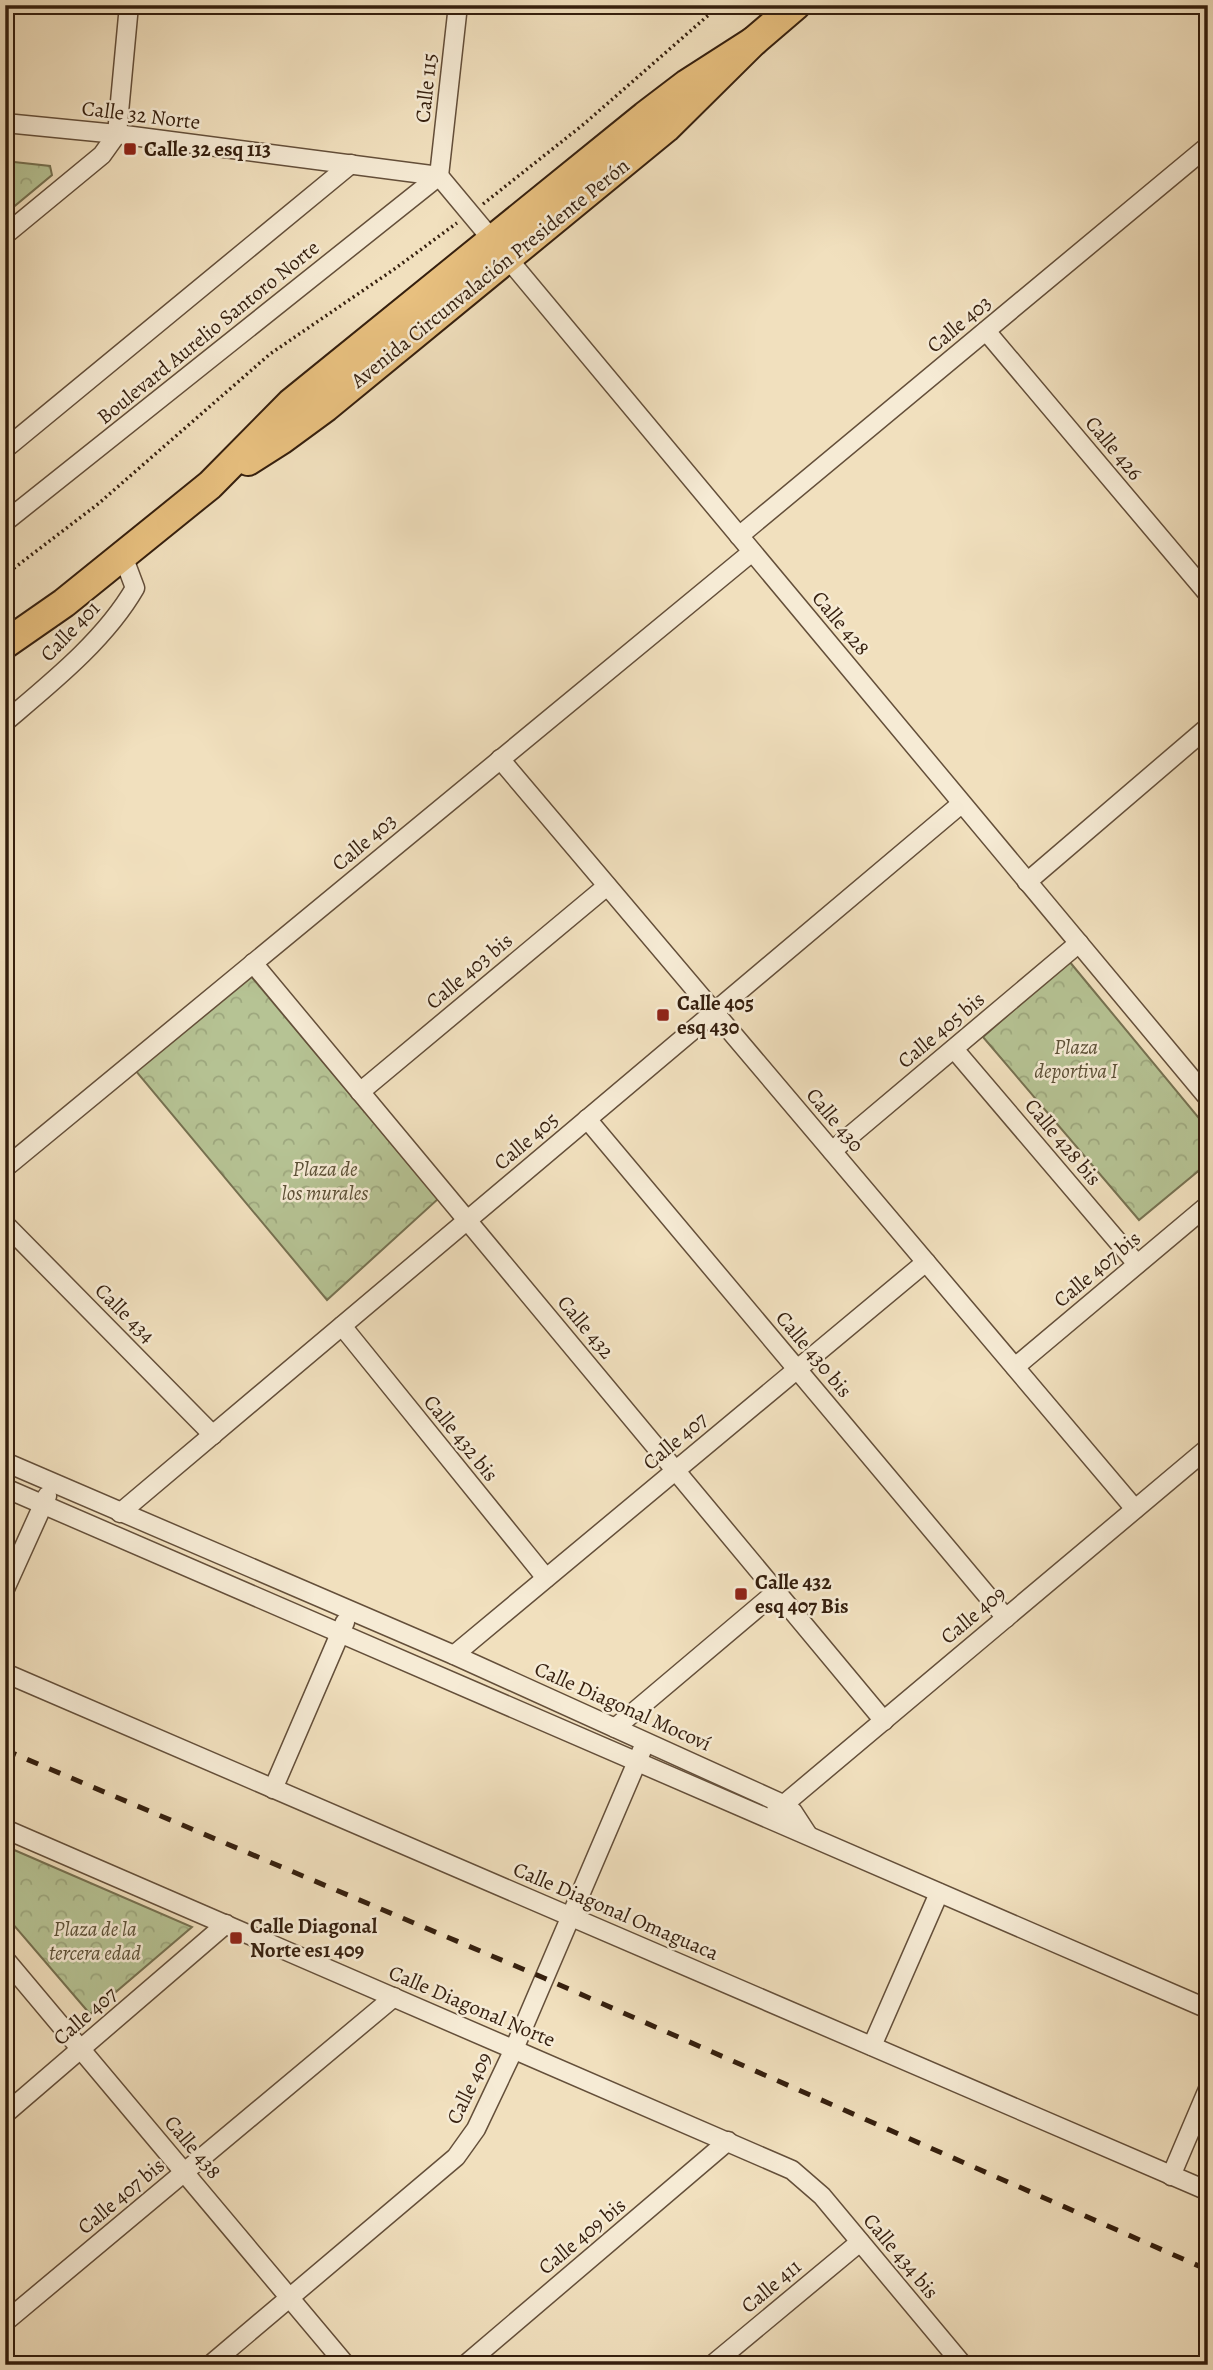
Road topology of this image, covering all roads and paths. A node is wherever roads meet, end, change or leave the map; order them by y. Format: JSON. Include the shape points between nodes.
{"nodes":[{"id":1,"x":129,"y":5,"type":"edge"},
{"id":2,"x":458,"y":5,"type":"edge"},
{"id":3,"x":720,"y":5,"type":"edge"},
{"id":4,"x":796,"y":5,"type":"edge"},
{"id":5,"x":5,"y":123,"type":"edge"},
{"id":6,"x":117,"y":134,"type":"junction"},
{"id":7,"x":1208,"y":146,"type":"edge"},
{"id":8,"x":351,"y":164,"type":"junction"},
{"id":9,"x":439,"y":176,"type":"junction"},
{"id":10,"x":470,"y":214,"type":"junction"},
{"id":11,"x":5,"y":234,"type":"edge"},
{"id":12,"x":499,"y":249,"type":"junction"},
{"id":13,"x":986,"y":331,"type":"junction"},
{"id":14,"x":5,"y":449,"type":"edge"},
{"id":15,"x":5,"y":522,"type":"edge"},
{"id":16,"x":738,"y":536,"type":"junction"},
{"id":17,"x":752,"y":552,"type":"junction"},
{"id":18,"x":123,"y":555,"type":"junction"},
{"id":19,"x":5,"y":575,"type":"edge"},
{"id":20,"x":1208,"y":594,"type":"edge"},
{"id":21,"x":5,"y":644,"type":"edge"},
{"id":22,"x":5,"y":722,"type":"edge"},
{"id":23,"x":1208,"y":727,"type":"edge"},
{"id":24,"x":500,"y":759,"type":"junction"},
{"id":25,"x":961,"y":804,"type":"junction"},
{"id":26,"x":1027,"y":882,"type":"junction"},
{"id":27,"x":607,"y":886,"type":"junction"},
{"id":28,"x":1079,"y":943,"type":"junction"},
{"id":29,"x":253,"y":963,"type":"junction"},
{"id":30,"x":714,"y":1012,"type":"junction"},
{"id":31,"x":954,"y":1049,"type":"junction"},
{"id":32,"x":360,"y":1092,"type":"junction"},
{"id":33,"x":1208,"y":1098,"type":"edge"},
{"id":34,"x":587,"y":1119,"type":"junction"},
{"id":35,"x":832,"y":1152,"type":"junction"},
{"id":36,"x":5,"y":1168,"type":"edge"},
{"id":37,"x":1208,"y":1205,"type":"edge"},
{"id":38,"x":467,"y":1220,"type":"junction"},
{"id":39,"x":5,"y":1224,"type":"edge"},
{"id":40,"x":926,"y":1262,"type":"junction"},
{"id":41,"x":1137,"y":1264,"type":"junction"},
{"id":42,"x":342,"y":1326,"type":"junction"},
{"id":43,"x":1015,"y":1367,"type":"junction"},
{"id":44,"x":797,"y":1369,"type":"junction"},
{"id":45,"x":213,"y":1435,"type":"junction"},
{"id":46,"x":1208,"y":1448,"type":"edge"},
{"id":47,"x":5,"y":1462,"type":"edge"},
{"id":48,"x":676,"y":1471,"type":"junction"},
{"id":49,"x":52,"y":1483,"type":"junction"},
{"id":50,"x":5,"y":1488,"type":"edge"},
{"id":51,"x":43,"y":1504,"type":"junction"},
{"id":52,"x":1135,"y":1509,"type":"junction"},
{"id":53,"x":121,"y":1513,"type":"junction"},
{"id":54,"x":546,"y":1578,"type":"junction"},
{"id":55,"x":5,"y":1589,"type":"edge"},
{"id":56,"x":776,"y":1592,"type":"junction"},
{"id":57,"x":350,"y":1611,"type":"junction"},
{"id":58,"x":1006,"y":1618,"type":"junction"},
{"id":59,"x":341,"y":1633,"type":"junction"},
{"id":60,"x":454,"y":1655,"type":"junction"},
{"id":61,"x":5,"y":1674,"type":"edge"},
{"id":62,"x":884,"y":1721,"type":"junction"},
{"id":63,"x":615,"y":1728,"type":"junction"},
{"id":64,"x":645,"y":1742,"type":"junction"},
{"id":65,"x":637,"y":1761,"type":"junction"},
{"id":66,"x":273,"y":1789,"type":"junction"},
{"id":67,"x":785,"y":1805,"type":"junction"},
{"id":68,"x":768,"y":1818,"type":"junction"},
{"id":69,"x":5,"y":1829,"type":"edge"},
{"id":70,"x":808,"y":1835,"type":"junction"},
{"id":71,"x":939,"y":1893,"type":"junction"},
{"id":72,"x":570,"y":1917,"type":"junction"},
{"id":73,"x":226,"y":1924,"type":"junction"},
{"id":74,"x":5,"y":1959,"type":"edge"},
{"id":75,"x":394,"y":1997,"type":"junction"},
{"id":76,"x":1208,"y":2009,"type":"edge"},
{"id":77,"x":872,"y":2046,"type":"junction"},
{"id":78,"x":81,"y":2049,"type":"junction"},
{"id":79,"x":514,"y":2049,"type":"junction"},
{"id":80,"x":1208,"y":2089,"type":"edge"},
{"id":81,"x":5,"y":2114,"type":"edge"},
{"id":82,"x":728,"y":2141,"type":"junction"},
{"id":83,"x":184,"y":2172,"type":"junction"},
{"id":84,"x":1171,"y":2176,"type":"junction"},
{"id":85,"x":803,"y":2178,"type":"joint"},
{"id":86,"x":1208,"y":2191,"type":"edge"},
{"id":87,"x":860,"y":2242,"type":"junction"},
{"id":88,"x":289,"y":2298,"type":"junction"},
{"id":89,"x":5,"y":2322,"type":"edge"},
{"id":90,"x":210,"y":2365,"type":"edge"},
{"id":91,"x":346,"y":2365,"type":"edge"},
{"id":92,"x":465,"y":2365,"type":"edge"},
{"id":93,"x":712,"y":2365,"type":"edge"},
{"id":94,"x":963,"y":2365,"type":"edge"}],
"edges":[{"from":1,"to":6,"type":"street"},
{"from":2,"to":9,"type":"street","name":"Calle 115"},
{"from":3,"to":10,"type":"path","via":[[584,124]]},
{"from":4,"to":12,"type":"main road","name":"Avenida Circunvalación Presidente Perón","via":[[754,41],[668,98]]},
{"from":5,"to":6,"type":"street","name":"Calle 32 Norte"},
{"from":6,"to":8,"type":"street","name":"Calle 32 Norte"},
{"from":6,"to":11,"type":"street","via":[[102,155]]},
{"from":7,"to":13,"type":"street","name":"Calle 403"},
{"from":8,"to":9,"type":"street","name":"Calle 32 Norte"},
{"from":8,"to":14,"type":"street","name":"Boulevard Aurelio Santoro Norte"},
{"from":9,"to":10,"type":"street","name":"Calle 428"},
{"from":9,"to":15,"type":"street","name":"Boulevard Aurelio Santoro Norte"},
{"from":10,"to":12,"type":"street","name":"Calle 428"},
{"from":10,"to":19,"type":"path","via":[[270,354],[98,504]]},
{"from":12,"to":16,"type":"street","name":"Calle 428"},
{"from":12,"to":18,"type":"main road","name":"Avenida Circunvalación Presidente Perón","via":[[292,403],[210,485]]},
{"from":13,"to":16,"type":"street","name":"Calle 403"},
{"from":13,"to":20,"type":"street","name":"Calle 426"},
{"from":16,"to":17,"type":"street","name":"Calle 428"},
{"from":17,"to":24,"type":"street","name":"Calle 403"},
{"from":17,"to":25,"type":"street","name":"Calle 428"},
{"from":18,"to":21,"type":"main road","name":"Avenida Circunvalación Presidente Perón"},
{"from":18,"to":22,"type":"street","name":"Calle 401","via":[[135,588],[121,611],[54,681]]},
{"from":23,"to":26,"type":"street"},
{"from":24,"to":27,"type":"street","name":"Calle 430"},
{"from":24,"to":29,"type":"street","name":"Calle 403"},
{"from":25,"to":26,"type":"street","name":"Calle 428"},
{"from":25,"to":30,"type":"street","name":"Calle 405"},
{"from":26,"to":28,"type":"street","name":"Calle 428"},
{"from":27,"to":30,"type":"street","name":"Calle 430"},
{"from":27,"to":32,"type":"street","name":"Calle 403 bis"},
{"from":28,"to":31,"type":"street","name":"Calle 405 bis"},
{"from":28,"to":33,"type":"street","name":"Calle 428"},
{"from":29,"to":32,"type":"street","name":"Calle 432"},
{"from":29,"to":36,"type":"street","name":"Calle 403"},
{"from":30,"to":34,"type":"street","name":"Calle 405"},
{"from":30,"to":35,"type":"street","name":"Calle 430"},
{"from":31,"to":35,"type":"street","name":"Calle 405 bis"},
{"from":31,"to":41,"type":"street","name":"Calle 428 bis"},
{"from":32,"to":38,"type":"street","name":"Calle 432"},
{"from":34,"to":38,"type":"street","name":"Calle 405"},
{"from":34,"to":44,"type":"street","name":"Calle 430 bis"},
{"from":35,"to":40,"type":"street","name":"Calle 430"},
{"from":37,"to":41,"type":"street","name":"Calle 407 bis"},
{"from":38,"to":42,"type":"street","name":"Calle 405"},
{"from":38,"to":48,"type":"street","name":"Calle 432"},
{"from":39,"to":45,"type":"street","name":"Calle 434"},
{"from":40,"to":43,"type":"street","name":"Calle 430"},
{"from":40,"to":44,"type":"street","name":"Calle 407"},
{"from":41,"to":43,"type":"street","name":"Calle 407 bis"},
{"from":42,"to":45,"type":"street","name":"Calle 405"},
{"from":42,"to":54,"type":"street","name":"Calle 432 bis"},
{"from":43,"to":52,"type":"street","name":"Calle 430"},
{"from":44,"to":48,"type":"street","name":"Calle 407"},
{"from":44,"to":58,"type":"street","name":"Calle 430 bis"},
{"from":45,"to":53,"type":"street","name":"Calle 405"},
{"from":46,"to":52,"type":"street","name":"Calle 409"},
{"from":47,"to":49,"type":"street","name":"Calle Diagonal Mocoví"},
{"from":48,"to":54,"type":"street","name":"Calle 407"},
{"from":48,"to":56,"type":"street","name":"Calle 432"},
{"from":49,"to":51,"type":"street"},
{"from":49,"to":53,"type":"street","name":"Calle Diagonal Mocoví"},
{"from":50,"to":51,"type":"street","name":"Calle Diagonal Mocoví"},
{"from":51,"to":55,"type":"street"},
{"from":51,"to":59,"type":"street","name":"Calle Diagonal Mocoví"},
{"from":52,"to":58,"type":"street","name":"Calle 409"},
{"from":53,"to":57,"type":"street","name":"Calle Diagonal Mocoví"},
{"from":54,"to":60,"type":"street","name":"Calle 407"},
{"from":56,"to":62,"type":"street","name":"Calle 432"},
{"from":56,"to":63,"type":"street"},
{"from":57,"to":59,"type":"street"},
{"from":57,"to":60,"type":"street","name":"Calle Diagonal Mocoví"},
{"from":58,"to":62,"type":"street","name":"Calle 409"},
{"from":59,"to":65,"type":"street","name":"Calle Diagonal Mocoví"},
{"from":59,"to":66,"type":"street"},
{"from":60,"to":63,"type":"street","name":"Calle Diagonal Mocoví"},
{"from":61,"to":66,"type":"street","name":"Calle Diagonal Omaguaca"},
{"from":62,"to":67,"type":"street","name":"Calle 409"},
{"from":63,"to":64,"type":"street","name":"Calle Diagonal Mocoví"},
{"from":64,"to":65,"type":"street","name":"Calle 409"},
{"from":64,"to":67,"type":"street","name":"Calle Diagonal Mocoví"},
{"from":65,"to":68,"type":"street","name":"Calle Diagonal Mocoví"},
{"from":65,"to":72,"type":"street","name":"Calle 409"},
{"from":66,"to":72,"type":"street","name":"Calle Diagonal Omaguaca"},
{"from":67,"to":68,"type":"street","name":"Calle 409"},
{"from":67,"to":70,"type":"street","name":"Calle Diagonal Mocoví"},
{"from":68,"to":70,"type":"street","name":"Calle Diagonal Mocoví"},
{"from":69,"to":73,"type":"street","name":"Calle Diagonal Norte"},
{"from":70,"to":71,"type":"street","name":"Calle Diagonal Mocoví"},
{"from":71,"to":76,"type":"street","name":"Calle Diagonal Mocoví"},
{"from":71,"to":77,"type":"street"},
{"from":72,"to":77,"type":"street","name":"Calle Diagonal Omaguaca"},
{"from":72,"to":79,"type":"street","name":"Calle 409"},
{"from":73,"to":75,"type":"street","name":"Calle Diagonal Norte"},
{"from":73,"to":78,"type":"street","name":"Calle 407"},
{"from":74,"to":78,"type":"street","name":"Calle 438"},
{"from":75,"to":79,"type":"street","name":"Calle Diagonal Norte"},
{"from":75,"to":83,"type":"street","name":"Calle 407 bis"},
{"from":77,"to":84,"type":"street","name":"Calle Diagonal Omaguaca"},
{"from":78,"to":81,"type":"street","name":"Calle 407"},
{"from":78,"to":83,"type":"street","name":"Calle 438"},
{"from":79,"to":82,"type":"street","name":"Calle Diagonal Norte"},
{"from":79,"to":88,"type":"street","name":"Calle 409","via":[[476,2129],[456,2157]]},
{"from":80,"to":84,"type":"street"},
{"from":82,"to":85,"type":"street","name":"Calle Diagonal Norte"},
{"from":82,"to":92,"type":"street","name":"Calle 409 bis"},
{"from":83,"to":88,"type":"street","name":"Calle 438"},
{"from":83,"to":89,"type":"street","name":"Calle 407 bis"},
{"from":84,"to":86,"type":"street","name":"Calle Diagonal Omaguaca"},
{"from":85,"to":87,"type":"street","name":"Calle 434 bis"},
{"from":87,"to":93,"type":"street","name":"Calle 411"},
{"from":87,"to":94,"type":"street","name":"Calle 434 bis"},
{"from":88,"to":90,"type":"street","name":"Calle 409"},
{"from":88,"to":91,"type":"street","name":"Calle 438"}]}
